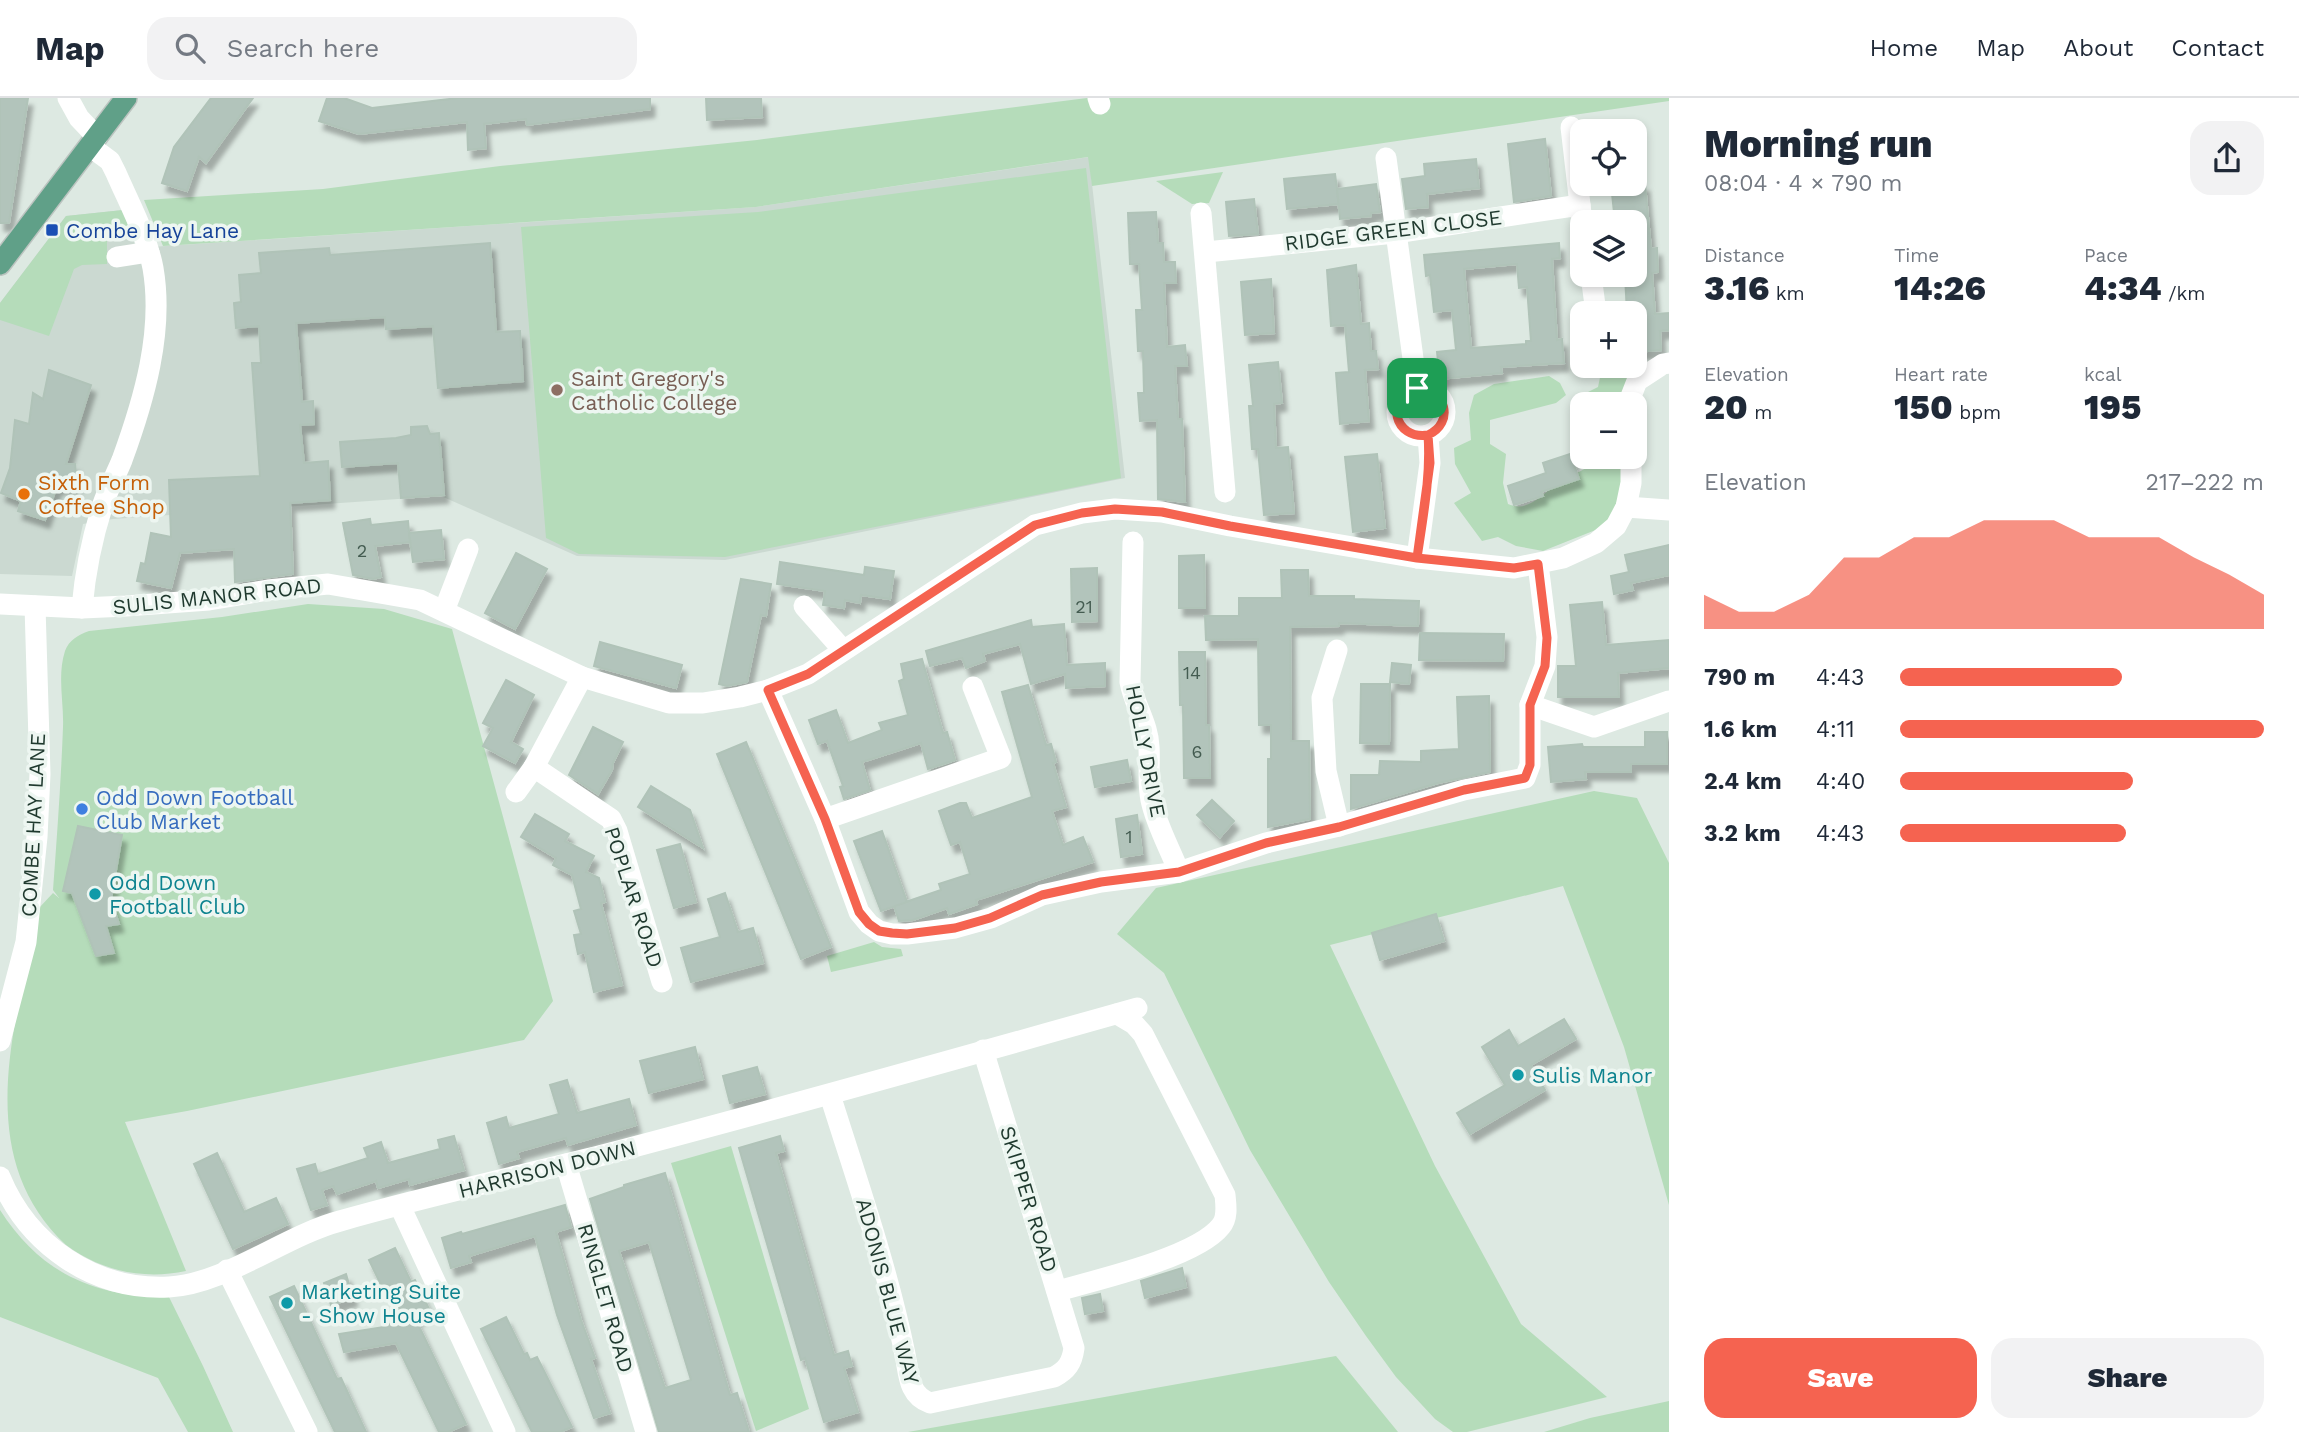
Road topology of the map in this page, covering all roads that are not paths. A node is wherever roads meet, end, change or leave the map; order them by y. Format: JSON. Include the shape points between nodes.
{"nodes":[{"id":1,"x":68,"y":98,"type":"edge"},
{"id":2,"x":126,"y":98,"type":"edge"},
{"id":3,"x":94,"y":142,"type":"junction"},
{"id":4,"x":1386,"y":158,"type":"dead end"},
{"id":5,"x":1201,"y":213,"type":"dead end"},
{"id":6,"x":1570,"y":215,"type":"edge"},
{"id":7,"x":1395,"y":233,"type":"junction"},
{"id":8,"x":149,"y":252,"type":"junction"},
{"id":9,"x":1206,"y":252,"type":"junction"},
{"id":10,"x":117,"y":257,"type":"dead end"},
{"id":11,"x":0,"y":264,"type":"edge"},
{"id":12,"x":1669,"y":363,"type":"edge"},
{"id":13,"x":1417,"y":388,"type":"junction"},
{"id":14,"x":1633,"y":392,"type":"edge"},
{"id":15,"x":1428,"y":435,"type":"junction"},
{"id":16,"x":1631,"y":469,"type":"edge"},
{"id":17,"x":1225,"y":492,"type":"dead end"},
{"id":18,"x":1626,"y":507,"type":"junction"},
{"id":19,"x":1669,"y":510,"type":"edge"},
{"id":20,"x":1133,"y":542,"type":"dead end"},
{"id":21,"x":468,"y":549,"type":"dead end"},
{"id":22,"x":1417,"y":558,"type":"junction"},
{"id":23,"x":1538,"y":564,"type":"junction"},
{"id":24,"x":0,"y":605,"type":"edge"},
{"id":25,"x":35,"y":606,"type":"junction"},
{"id":26,"x":804,"y":606,"type":"dead end"},
{"id":27,"x":82,"y":608,"type":"junction"},
{"id":28,"x":443,"y":611,"type":"junction"},
{"id":29,"x":843,"y":650,"type":"junction"},
{"id":30,"x":1337,"y":650,"type":"dead end"},
{"id":31,"x":582,"y":677,"type":"junction"},
{"id":32,"x":973,"y":687,"type":"dead end"},
{"id":33,"x":768,"y":690,"type":"junction"},
{"id":34,"x":1669,"y":701,"type":"edge"},
{"id":35,"x":1530,"y":705,"type":"junction"},
{"id":36,"x":534,"y":767,"type":"junction"},
{"id":37,"x":516,"y":792,"type":"dead end"},
{"id":38,"x":825,"y":819,"type":"junction"},
{"id":39,"x":1339,"y":827,"type":"junction"},
{"id":40,"x":1179,"y":872,"type":"junction"},
{"id":41,"x":662,"y":982,"type":"dead end"},
{"id":42,"x":0,"y":1041,"type":"edge"},
{"id":43,"x":983,"y":1050,"type":"junction"},
{"id":44,"x":830,"y":1095,"type":"junction"},
{"id":45,"x":566,"y":1164,"type":"junction"},
{"id":46,"x":0,"y":1178,"type":"edge"},
{"id":47,"x":400,"y":1206,"type":"junction"},
{"id":48,"x":227,"y":1270,"type":"junction"},
{"id":49,"x":1057,"y":1291,"type":"junction"},
{"id":50,"x":1074,"y":1348,"type":"joint"},
{"id":51,"x":307,"y":1432,"type":"edge"},
{"id":52,"x":505,"y":1432,"type":"edge"},
{"id":53,"x":646,"y":1432,"type":"edge"}],
"edges":[{"from":1,"to":3,"type":"street"},
{"from":2,"to":3,"type":"main road"},
{"from":3,"to":8,"type":"street","via":[[110,161]]},
{"from":3,"to":11,"type":"main road"},
{"from":4,"to":7,"type":"street"},
{"from":5,"to":9,"type":"street"},
{"from":6,"to":7,"type":"street","name":"RIDGE GREEN CLOSE"},
{"from":7,"to":9,"type":"street","name":"RIDGE GREEN CLOSE"},
{"from":7,"to":13,"type":"street"},
{"from":8,"to":10,"type":"street"},
{"from":8,"to":27,"type":"street","via":[[155,279],[156,329],[131,432],[95,531]]},
{"from":9,"to":17,"type":"street"},
{"from":12,"to":14,"type":"street","via":[[1637,381]]},
{"from":13,"to":15,"type":"street","via":[[1432,390],[1445,407],[1443,421]]},
{"from":13,"to":15,"type":"street","via":[[1403,395],[1397,417],[1405,430]]},
{"from":15,"to":22,"type":"street","via":[[1430,463]]},
{"from":16,"to":18,"type":"street","name":"SULIS MANOR ROAD"},
{"from":18,"to":19,"type":"street"},
{"from":18,"to":23,"type":"street","name":"SULIS MANOR ROAD","via":[[1616,526],[1596,544]]},
{"from":20,"to":40,"type":"street","name":"HOLLY DRIVE","via":[[1130,682],[1149,746],[1151,802]]},
{"from":21,"to":28,"type":"street"},
{"from":22,"to":23,"type":"street","name":"SULIS MANOR ROAD","via":[[1514,568]]},
{"from":22,"to":29,"type":"street","name":"SULIS MANOR ROAD","via":[[1162,512],[1115,509],[1082,513],[1035,525]]},
{"from":23,"to":35,"type":"street","via":[[1547,638],[1545,666]]},
{"from":24,"to":25,"type":"street","name":"SULIS MANOR ROAD"},
{"from":25,"to":27,"type":"street","name":"SULIS MANOR ROAD"},
{"from":25,"to":42,"type":"street","name":"COMBE HAY LANE","via":[[40,774],[37,837],[26,943]]},
{"from":26,"to":29,"type":"street"},
{"from":27,"to":28,"type":"street","name":"SULIS MANOR ROAD","via":[[209,600],[328,584],[420,600]]},
{"from":28,"to":31,"type":"street","name":"SULIS MANOR ROAD"},
{"from":29,"to":33,"type":"street","name":"SULIS MANOR ROAD","via":[[808,674]]},
{"from":30,"to":39,"type":"street","via":[[1322,698],[1326,771]]},
{"from":31,"to":33,"type":"street","name":"SULIS MANOR ROAD","via":[[669,703],[704,703]]},
{"from":31,"to":36,"type":"street"},
{"from":32,"to":38,"type":"street","via":[[1001,758]]},
{"from":33,"to":38,"type":"street"},
{"from":34,"to":35,"type":"street","via":[[1594,727]]},
{"from":35,"to":39,"type":"street","via":[[1530,765],[1525,778],[1464,790]]},
{"from":36,"to":37,"type":"street"},
{"from":36,"to":41,"type":"street","name":"POPLAR ROAD","via":[[611,819]]},
{"from":38,"to":40,"type":"street","via":[[859,912],[879,931],[892,933],[955,928],[1066,889]]},
{"from":39,"to":40,"type":"street","via":[[1266,843]]},
{"from":43,"to":44,"type":"street","name":"HARRISON DOWN"},
{"from":43,"to":49,"type":"street","name":"SKIPPER ROAD"},
{"from":43,"to":49,"type":"street","name":"HARRISON DOWN","via":[[1127,1011],[1225,1195],[1222,1226],[1199,1243],[1160,1261]]},
{"from":44,"to":45,"type":"street","name":"HARRISON DOWN"},
{"from":44,"to":50,"type":"street","name":"ADONIS BLUE WAY","via":[[893,1294],[911,1386],[920,1399],[930,1403],[1054,1377],[1066,1371]]},
{"from":45,"to":47,"type":"street","name":"HARRISON DOWN"},
{"from":45,"to":53,"type":"street","name":"RINGLET ROAD"},
{"from":46,"to":48,"type":"street","name":"HARRISON DOWN","via":[[15,1208],[57,1254],[108,1280],[169,1287]]},
{"from":47,"to":48,"type":"street","name":"HARRISON DOWN","via":[[337,1221]]},
{"from":47,"to":52,"type":"street"},
{"from":48,"to":51,"type":"street"},
{"from":49,"to":50,"type":"street","name":"SKIPPER ROAD"}]}
